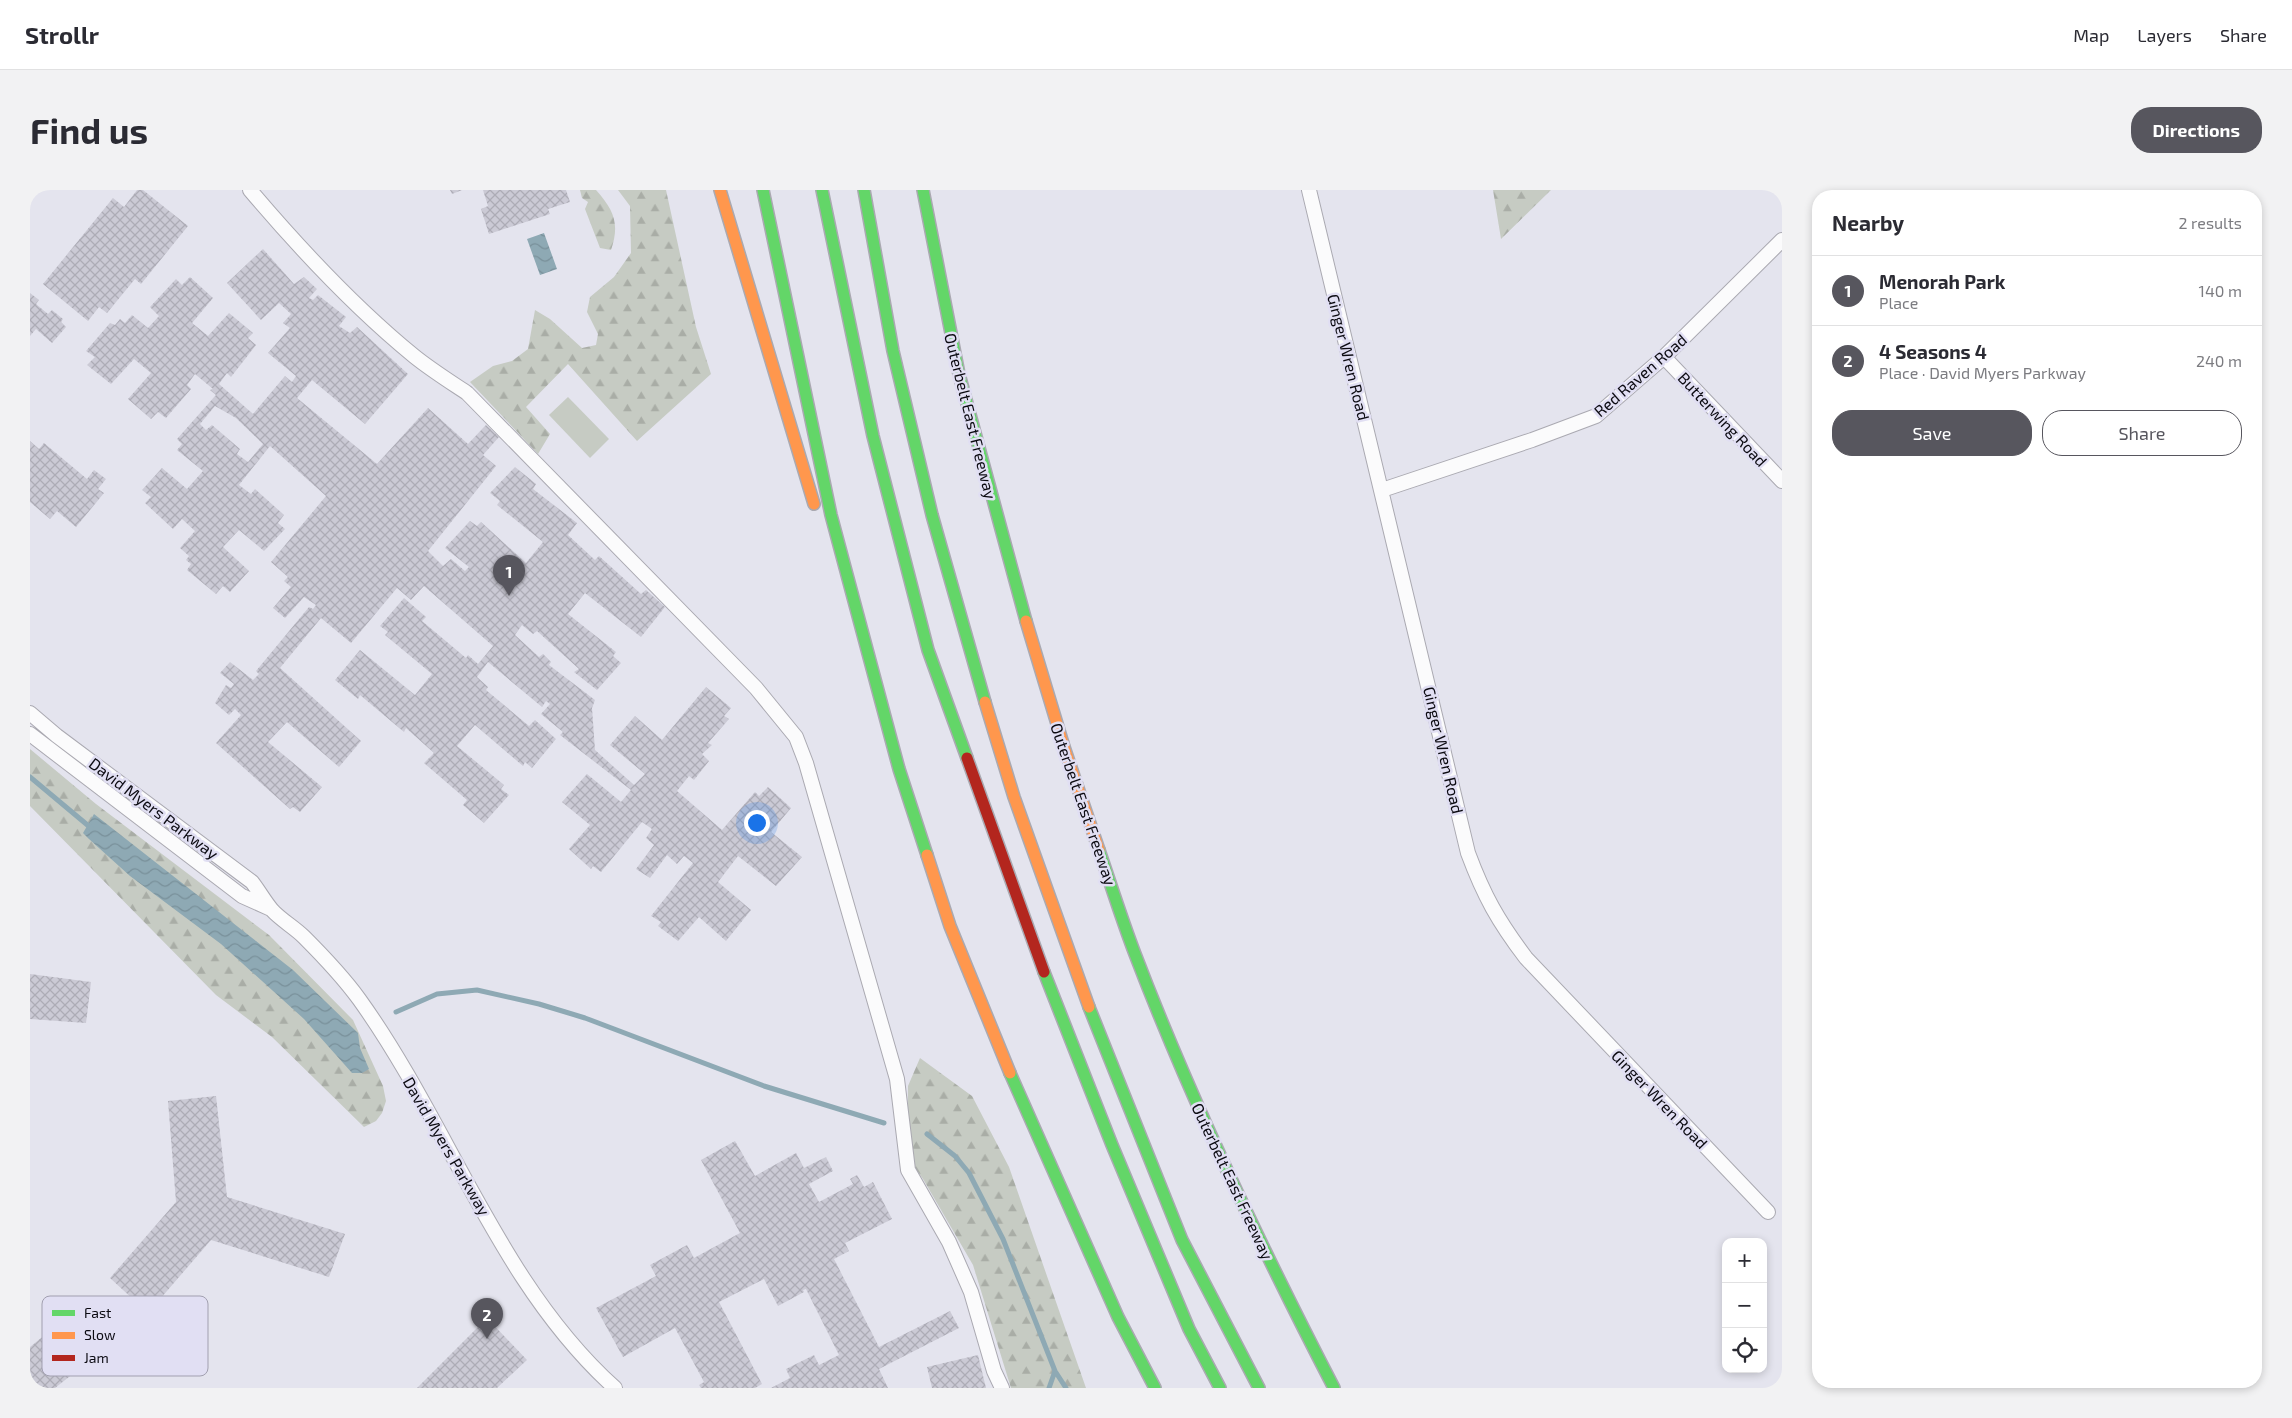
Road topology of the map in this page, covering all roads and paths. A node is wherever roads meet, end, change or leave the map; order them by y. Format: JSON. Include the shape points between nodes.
{"nodes":[{"id":1,"x":250,"y":190,"type":"edge"},
{"id":2,"x":720,"y":190,"type":"edge"},
{"id":3,"x":763,"y":190,"type":"edge"},
{"id":4,"x":822,"y":190,"type":"edge"},
{"id":5,"x":864,"y":190,"type":"edge"},
{"id":6,"x":923,"y":190,"type":"edge"},
{"id":7,"x":1308,"y":190,"type":"edge"},
{"id":8,"x":1782,"y":240,"type":"edge"},
{"id":9,"x":1664,"y":357,"type":"junction"},
{"id":10,"x":1782,"y":482,"type":"edge"},
{"id":11,"x":1382,"y":490,"type":"junction"},
{"id":12,"x":818,"y":517,"type":"dead end"},
{"id":13,"x":824,"y":535,"type":"dead end"},
{"id":14,"x":30,"y":713,"type":"edge"},
{"id":15,"x":30,"y":734,"type":"edge"},
{"id":16,"x":900,"y":769,"type":"junction"},
{"id":17,"x":272,"y":910,"type":"junction"},
{"id":18,"x":1768,"y":1212,"type":"dead end"},
{"id":19,"x":615,"y":1388,"type":"edge"},
{"id":20,"x":1002,"y":1388,"type":"edge"},
{"id":21,"x":1155,"y":1388,"type":"edge"},
{"id":22,"x":1220,"y":1388,"type":"edge"},
{"id":23,"x":1259,"y":1388,"type":"edge"},
{"id":24,"x":1334,"y":1388,"type":"edge"}],
"edges":[{"from":1,"to":20,"type":"street","via":[[348,296],[414,356],[467,393],[756,688],[796,737],[897,1079],[908,1170],[949,1242],[971,1292]]},
{"from":2,"to":12,"type":"highway"},
{"from":3,"to":16,"type":"highway","via":[[831,515]]},
{"from":4,"to":22,"type":"highway","via":[[873,436],[928,650],[1046,977],[1105,1127],[1189,1329]]},
{"from":5,"to":23,"type":"highway","via":[[893,351],[932,514],[1014,797],[1085,996],[1182,1240]]},
{"from":6,"to":24,"type":"highway","name":"Outerbelt East Freeway","via":[[959,374],[1011,573],[1064,747],[1132,944],[1210,1133]]},
{"from":7,"to":11,"type":"street","name":"Ginger Wren Road"},
{"from":8,"to":9,"type":"street","name":"Red Raven Road"},
{"from":9,"to":10,"type":"street","name":"Butterwing Road"},
{"from":9,"to":11,"type":"street","name":"Red Raven Road","via":[[1596,416]]},
{"from":11,"to":18,"type":"street","name":"Ginger Wren Road","via":[[1468,853],[1500,924],[1526,958]]},
{"from":13,"to":16,"type":"highway"},
{"from":14,"to":17,"type":"street","name":"David Myers Parkway","via":[[252,882]]},
{"from":15,"to":17,"type":"street","name":"David Myers Parkway","via":[[242,896]]},
{"from":16,"to":21,"type":"highway","via":[[964,962],[1118,1317]]},
{"from":17,"to":19,"type":"street","name":"David Myers Parkway","via":[[303,936],[359,998],[426,1106],[539,1302],[564,1336]]}]}
